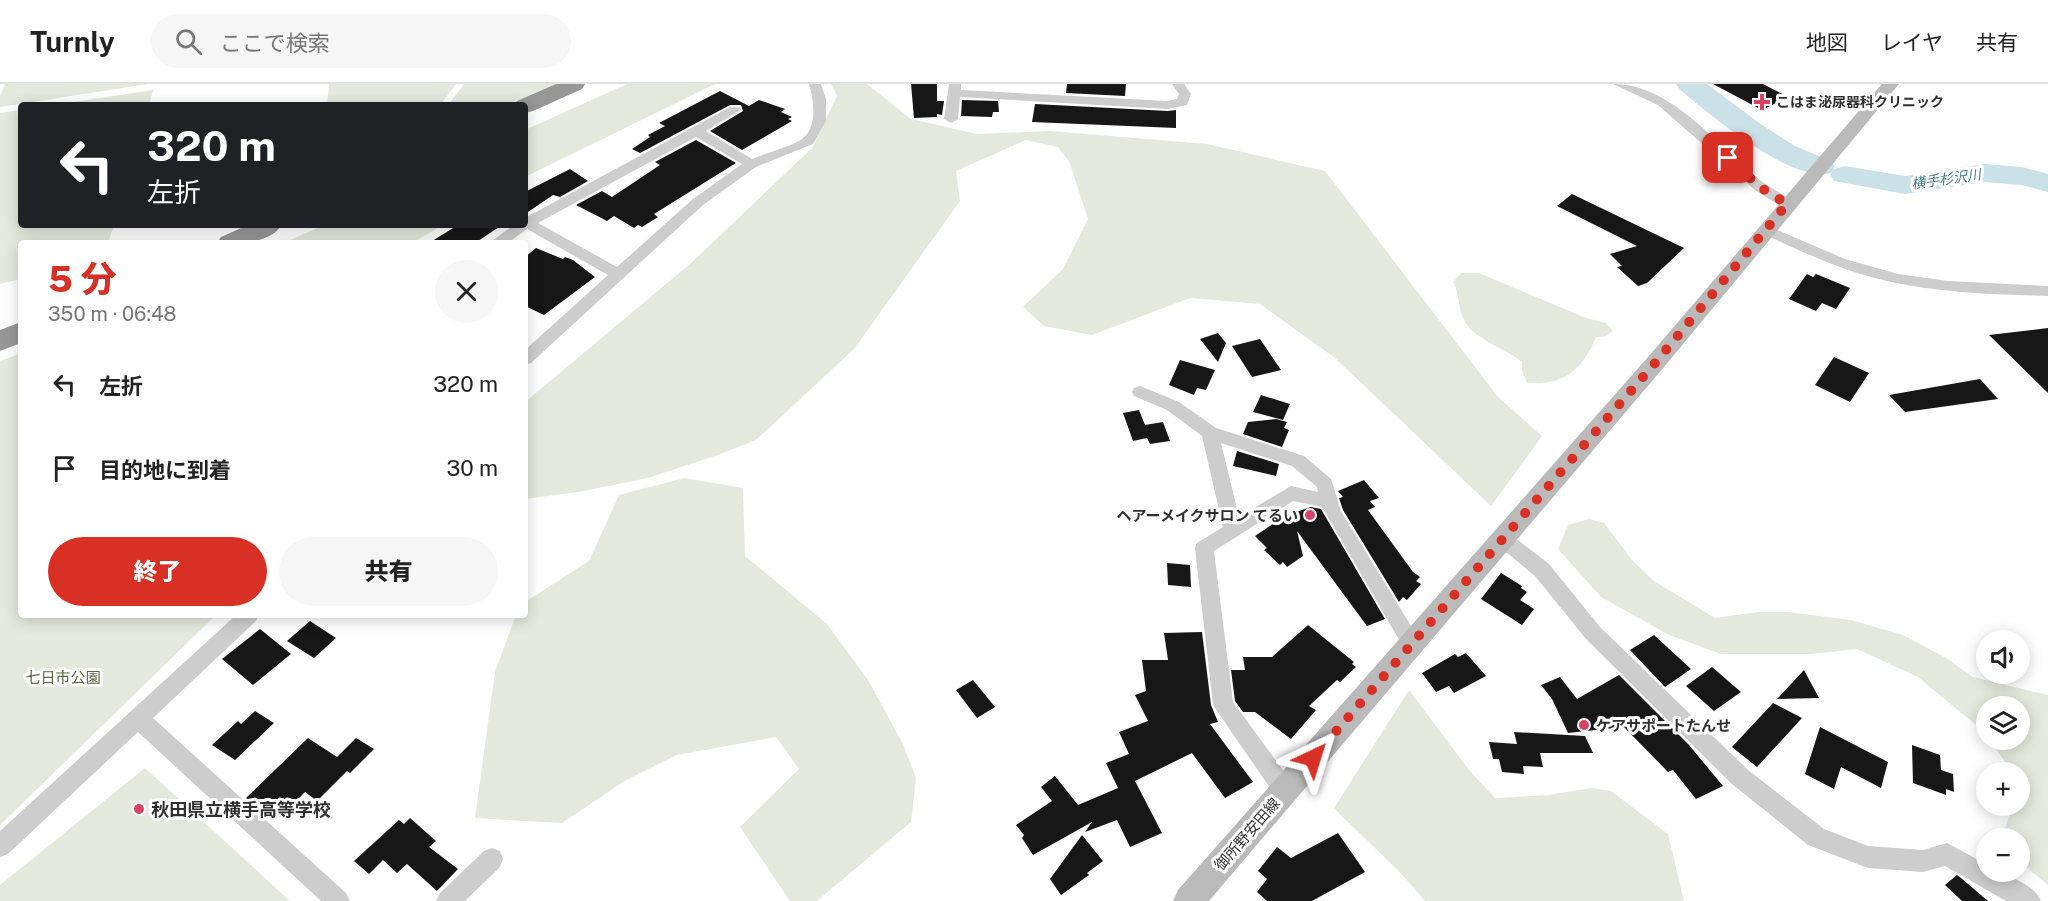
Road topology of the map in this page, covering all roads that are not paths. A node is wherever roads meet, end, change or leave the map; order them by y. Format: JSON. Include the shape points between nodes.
{"nodes":[{"id":1,"x":574,"y":84,"type":"edge"},
{"id":2,"x":815,"y":84,"type":"edge"},
{"id":3,"x":1178,"y":84,"type":"edge"},
{"id":4,"x":1619,"y":84,"type":"edge"},
{"id":5,"x":1884,"y":86,"type":"edge"},
{"id":6,"x":954,"y":89,"type":"edge"},
{"id":7,"x":528,"y":105,"type":"edge"},
{"id":8,"x":735,"y":110,"type":"dead end"},
{"id":9,"x":951,"y":118,"type":"dead end"},
{"id":10,"x":696,"y":131,"type":"junction"},
{"id":11,"x":751,"y":164,"type":"junction"},
{"id":12,"x":1787,"y":204,"type":"junction"},
{"id":13,"x":528,"y":222,"type":"edge"},
{"id":14,"x":528,"y":226,"type":"edge"},
{"id":15,"x":262,"y":228,"type":"edge"},
{"id":16,"x":519,"y":228,"type":"edge"},
{"id":17,"x":1766,"y":230,"type":"junction"},
{"id":18,"x":236,"y":240,"type":"edge"},
{"id":19,"x":502,"y":240,"type":"edge"},
{"id":20,"x":618,"y":274,"type":"junction"},
{"id":21,"x":2048,"y":291,"type":"edge"},
{"id":22,"x":18,"y":333,"type":"edge"},
{"id":23,"x":0,"y":341,"type":"edge"},
{"id":24,"x":528,"y":356,"type":"edge"},
{"id":25,"x":1140,"y":392,"type":"dead end"},
{"id":26,"x":1210,"y":434,"type":"junction"},
{"id":27,"x":1329,"y":502,"type":"junction"},
{"id":28,"x":1232,"y":528,"type":"junction"},
{"id":29,"x":1503,"y":539,"type":"junction"},
{"id":30,"x":246,"y":618,"type":"edge"},
{"id":31,"x":1412,"y":644,"type":"junction"},
{"id":32,"x":138,"y":718,"type":"junction"},
{"id":33,"x":1284,"y":791,"type":"junction"},
{"id":34,"x":0,"y":846,"type":"edge"},
{"id":35,"x":492,"y":859,"type":"dead end"},
{"id":36,"x":338,"y":901,"type":"edge"},
{"id":37,"x":448,"y":901,"type":"edge"},
{"id":38,"x":1189,"y":901,"type":"edge"},
{"id":39,"x":2029,"y":901,"type":"edge"}],
"edges":[{"from":1,"to":7,"type":"highway"},
{"from":2,"to":11,"type":"street","via":[[820,99],[819,121],[808,141]]},
{"from":3,"to":6,"type":"street","via":[[1185,94],[1182,102],[1168,105]]},
{"from":4,"to":12,"type":"street","via":[[1663,102],[1760,187]]},
{"from":5,"to":12,"type":"main road","name":"御所野安田線"},
{"from":6,"to":9,"type":"street"},
{"from":8,"to":10,"type":"street"},
{"from":10,"to":11,"type":"street"},
{"from":10,"to":13,"type":"street"},
{"from":11,"to":20,"type":"street","via":[[698,202]]},
{"from":12,"to":17,"type":"main road","name":"御所野安田線"},
{"from":14,"to":20,"type":"street"},
{"from":15,"to":18,"type":"highway"},
{"from":16,"to":19,"type":"street"},
{"from":17,"to":21,"type":"street","via":[[1852,267],[1894,277],[1967,288]]},
{"from":17,"to":29,"type":"main road","name":"御所野安田線"},
{"from":20,"to":24,"type":"street"},
{"from":22,"to":23,"type":"highway"},
{"from":25,"to":26,"type":"street","via":[[1173,406]]},
{"from":26,"to":27,"type":"street","via":[[1298,461],[1325,484]]},
{"from":26,"to":28,"type":"street"},
{"from":27,"to":28,"type":"street","via":[[1291,493]]},
{"from":27,"to":31,"type":"street"},
{"from":28,"to":33,"type":"street","via":[[1204,548],[1223,705]]},
{"from":29,"to":31,"type":"main road","name":"御所野安田線"},
{"from":29,"to":39,"type":"street","via":[[1542,570],[1593,633],[1740,777],[1816,837],[1868,857],[1923,861],[1947,854]]},
{"from":30,"to":32,"type":"street"},
{"from":31,"to":33,"type":"main road","name":"御所野安田線"},
{"from":32,"to":34,"type":"street"},
{"from":32,"to":36,"type":"street"},
{"from":33,"to":38,"type":"main road","name":"御所野安田線"},
{"from":35,"to":37,"type":"street"}]}
